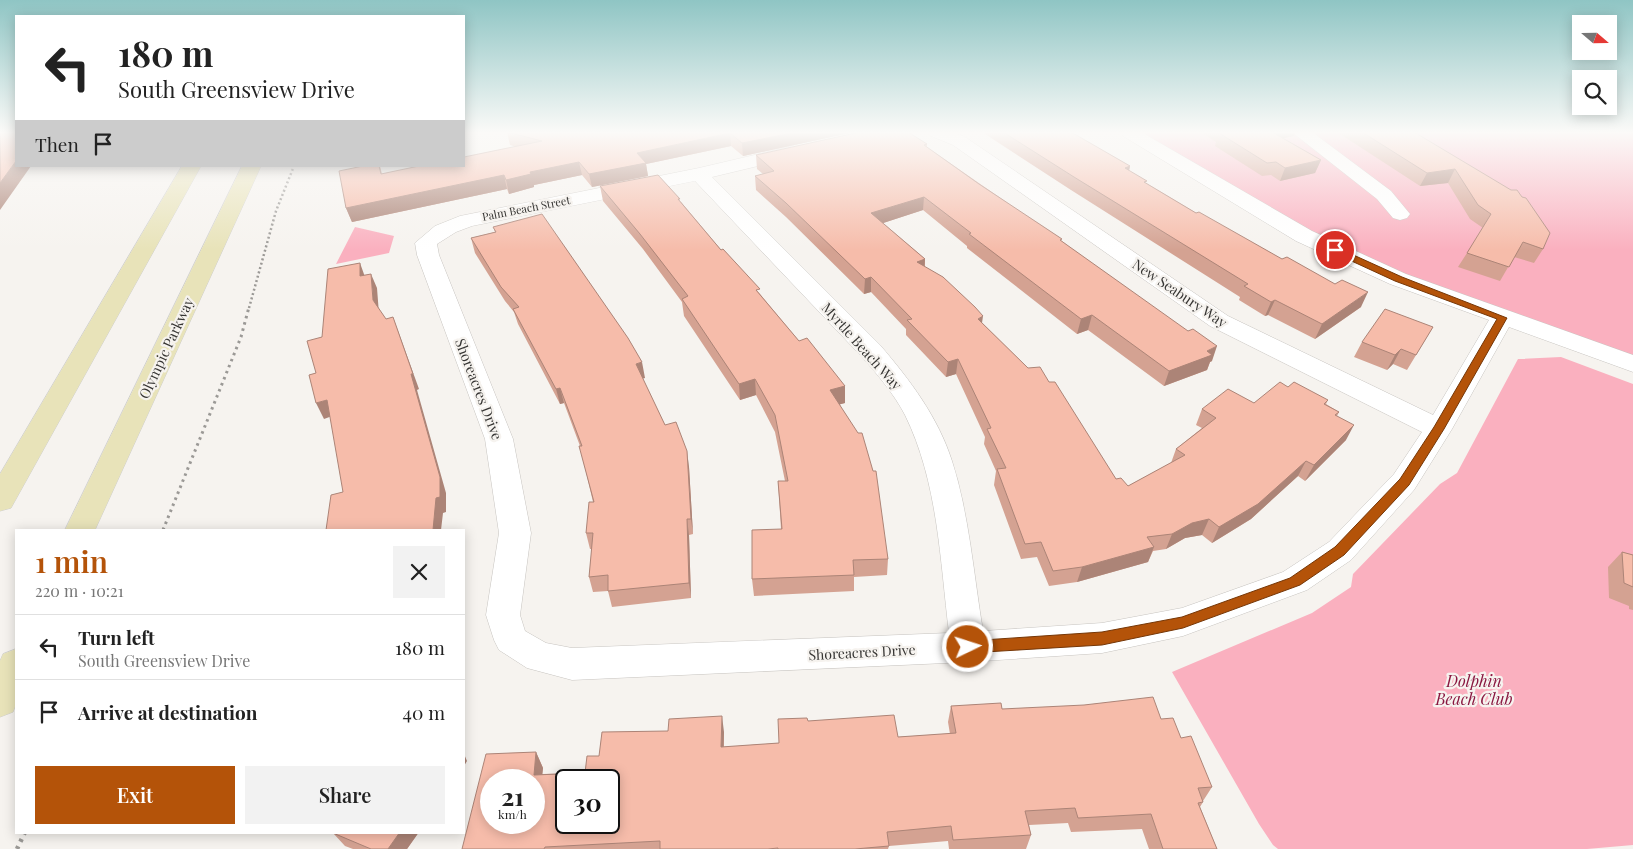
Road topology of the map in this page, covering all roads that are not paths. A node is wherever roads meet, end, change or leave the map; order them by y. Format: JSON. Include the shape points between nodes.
{"nodes":[{"id":1,"x":189,"y":172,"type":"edge"},
{"id":2,"x":249,"y":172,"type":"edge"},
{"id":3,"x":709,"y":172,"type":"edge"},
{"id":4,"x":1003,"y":172,"type":"edge"},
{"id":5,"x":1196,"y":172,"type":"edge"},
{"id":6,"x":1353,"y":172,"type":"edge"},
{"id":7,"x":699,"y":174,"type":"junction"},
{"id":8,"x":1400,"y":214,"type":"dead end"},
{"id":9,"x":434,"y":235,"type":"joint"},
{"id":10,"x":1502,"y":318,"type":"junction"},
{"id":11,"x":1633,"y":364,"type":"edge"},
{"id":12,"x":1438,"y":429,"type":"junction"},
{"id":13,"x":0,"y":500,"type":"edge"},
{"id":14,"x":80,"y":529,"type":"edge"},
{"id":15,"x":968,"y":647,"type":"junction"},
{"id":16,"x":15,"y":667,"type":"edge"},
{"id":17,"x":0,"y":700,"type":"edge"}],
"edges":[{"from":1,"to":13,"type":"main road"},
{"from":2,"to":14,"type":"main road","name":"Olympic Parkway"},
{"from":3,"to":7,"type":"street","name":"Palm Beach Street"},
{"from":4,"to":12,"type":"street","name":"New Seabury Way","via":[[1219,321]]},
{"from":5,"to":10,"type":"street","via":[[1304,236],[1398,279]]},
{"from":6,"to":8,"type":"street","via":[[1384,195]]},
{"from":7,"to":9,"type":"street","name":"Palm Beach Street","via":[[474,219],[453,224]]},
{"from":7,"to":15,"type":"street","name":"Myrtle Beach Way","via":[[871,351],[918,414],[938,461],[946,495]]},
{"from":9,"to":15,"type":"street","name":"Shoreacres Drive","via":[[426,243],[428,255],[499,439],[515,533],[503,615],[511,640],[539,657],[572,664]]},
{"from":10,"to":11,"type":"street"},
{"from":10,"to":12,"type":"street","name":"Shoreacres Drive"},
{"from":12,"to":15,"type":"street","name":"Shoreacres Drive","via":[[1404,482],[1384,504],[1340,551],[1295,582],[1165,626],[1102,638]]},
{"from":16,"to":17,"type":"main road"}]}
